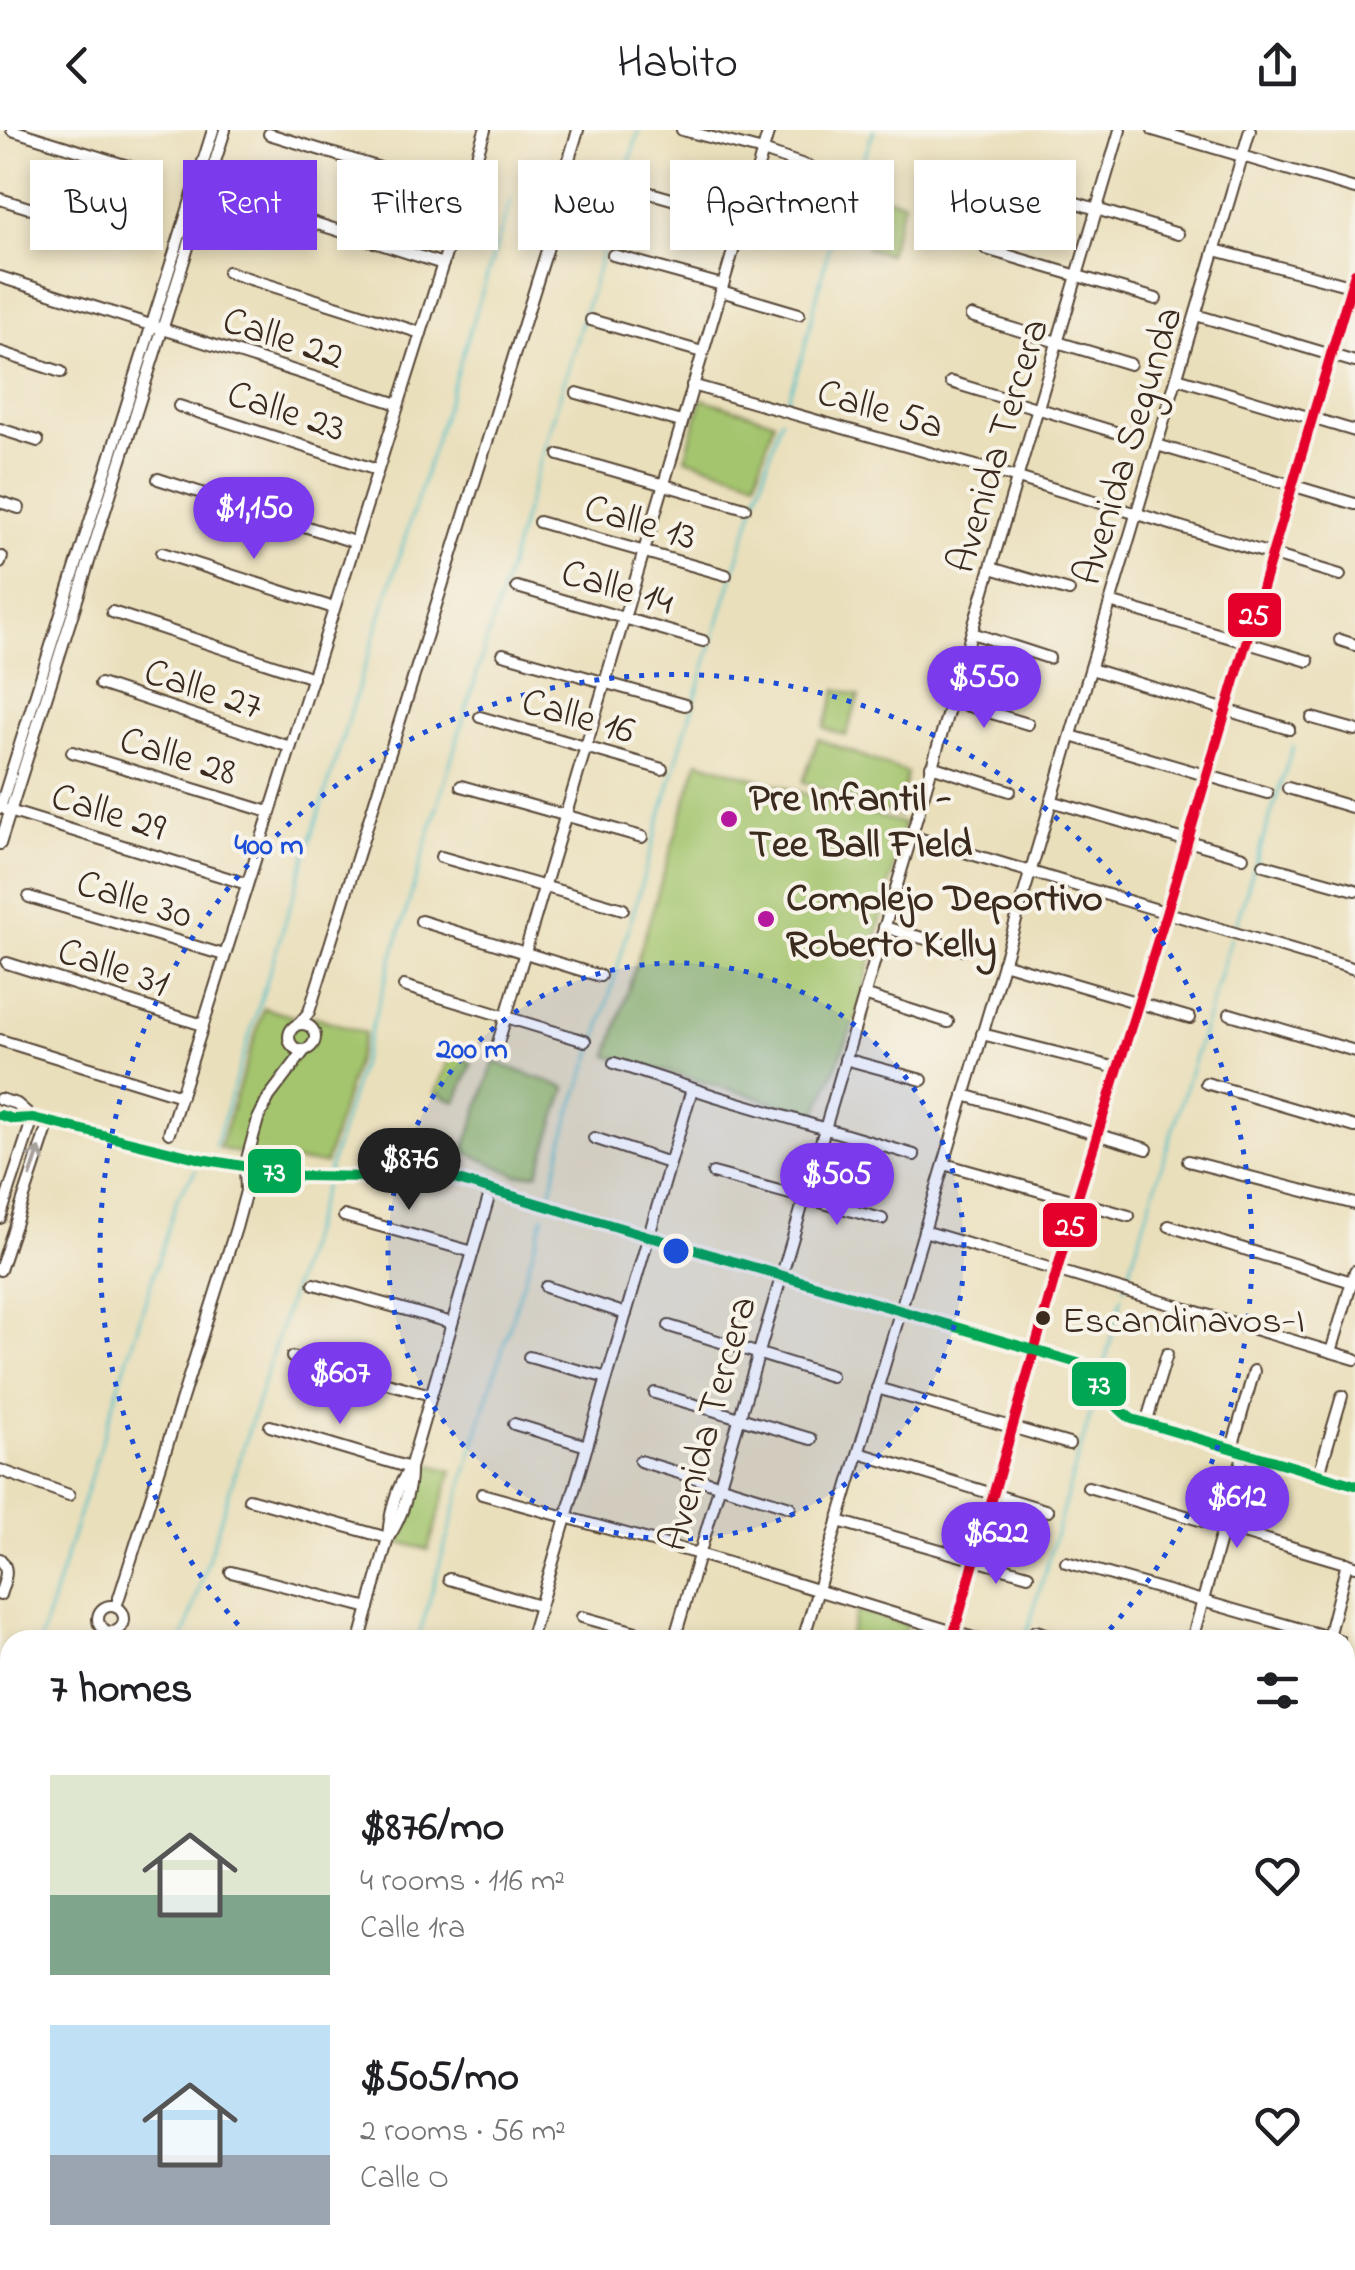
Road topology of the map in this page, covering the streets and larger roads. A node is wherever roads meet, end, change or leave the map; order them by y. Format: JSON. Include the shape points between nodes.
{"nodes":[{"id":1,"x":12,"y":130,"type":"edge"},
{"id":2,"x":213,"y":130,"type":"edge"},
{"id":3,"x":225,"y":130,"type":"edge"},
{"id":4,"x":485,"y":130,"type":"edge"},
{"id":5,"x":578,"y":130,"type":"edge"},
{"id":6,"x":682,"y":130,"type":"edge"},
{"id":7,"x":770,"y":130,"type":"edge"},
{"id":8,"x":1120,"y":130,"type":"edge"},
{"id":9,"x":1154,"y":130,"type":"edge"},
{"id":10,"x":1250,"y":130,"type":"edge"},
{"id":11,"x":269,"y":134,"type":"dead end"},
{"id":12,"x":763,"y":152,"type":"junction"},
{"id":13,"x":1242,"y":157,"type":"junction"},
{"id":14,"x":108,"y":160,"type":"edge"},
{"id":15,"x":208,"y":160,"type":"edge"},
{"id":16,"x":212,"y":160,"type":"edge"},
{"id":17,"x":354,"y":160,"type":"edge"},
{"id":18,"x":476,"y":160,"type":"edge"},
{"id":19,"x":760,"y":160,"type":"edge"},
{"id":20,"x":787,"y":160,"type":"edge"},
{"id":21,"x":1355,"y":189,"type":"edge"},
{"id":22,"x":0,"y":199,"type":"edge"},
{"id":23,"x":1076,"y":202,"type":"edge"},
{"id":24,"x":30,"y":208,"type":"edge"},
{"id":25,"x":1098,"y":208,"type":"junction"},
{"id":26,"x":317,"y":224,"type":"edge"},
{"id":27,"x":1178,"y":234,"type":"dead end"},
{"id":28,"x":183,"y":245,"type":"edge"},
{"id":29,"x":447,"y":250,"type":"edge"},
{"id":30,"x":733,"y":250,"type":"edge"},
{"id":31,"x":986,"y":250,"type":"dead end"},
{"id":32,"x":1215,"y":250,"type":"junction"},
{"id":33,"x":613,"y":255,"type":"dead end"},
{"id":34,"x":442,"y":264,"type":"junction"},
{"id":35,"x":228,"y":272,"type":"dead end"},
{"id":36,"x":1355,"y":273,"type":"edge"},
{"id":37,"x":1078,"y":274,"type":"junction"},
{"id":38,"x":0,"y":277,"type":"edge"},
{"id":39,"x":1353,"y":287,"type":"edge"},
{"id":40,"x":721,"y":288,"type":"junction"},
{"id":41,"x":1156,"y":299,"type":"dead end"},
{"id":42,"x":799,"y":314,"type":"dead end"},
{"id":43,"x":1196,"y":315,"type":"junction"},
{"id":44,"x":971,"y":316,"type":"dead end"},
{"id":45,"x":591,"y":320,"type":"dead end"},
{"id":46,"x":157,"y":327,"type":"junction"},
{"id":47,"x":422,"y":333,"type":"junction"},
{"id":48,"x":1058,"y":342,"type":"junction"},
{"id":49,"x":0,"y":352,"type":"edge"},
{"id":50,"x":702,"y":352,"type":"junction"},
{"id":51,"x":1331,"y":354,"type":"junction"},
{"id":52,"x":1355,"y":362,"type":"edge"},
{"id":53,"x":1130,"y":364,"type":"dead end"},
{"id":54,"x":60,"y":372,"type":"dead end"},
{"id":55,"x":1177,"y":378,"type":"junction"},
{"id":56,"x":950,"y":382,"type":"dead end"},
{"id":57,"x":692,"y":384,"type":"junction"},
{"id":58,"x":577,"y":393,"type":"dead end"},
{"id":59,"x":398,"y":404,"type":"junction"},
{"id":60,"x":179,"y":406,"type":"dead end"},
{"id":61,"x":1038,"y":408,"type":"junction"},
{"id":62,"x":1312,"y":418,"type":"junction"},
{"id":63,"x":681,"y":422,"type":"junction"},
{"id":64,"x":0,"y":429,"type":"edge"},
{"id":65,"x":1355,"y":431,"type":"edge"},
{"id":66,"x":1115,"y":432,"type":"dead end"},
{"id":67,"x":38,"y":441,"type":"dead end"},
{"id":68,"x":1157,"y":446,"type":"junction"},
{"id":69,"x":559,"y":455,"type":"dead end"},
{"id":70,"x":376,"y":470,"type":"junction"},
{"id":71,"x":1018,"y":478,"type":"junction"},
{"id":72,"x":158,"y":480,"type":"dead end"},
{"id":73,"x":663,"y":483,"type":"junction"},
{"id":74,"x":1293,"y":483,"type":"junction"},
{"id":75,"x":0,"y":502,"type":"edge"},
{"id":76,"x":1355,"y":504,"type":"edge"},
{"id":77,"x":19,"y":508,"type":"dead end"},
{"id":78,"x":744,"y":508,"type":"dead end"},
{"id":79,"x":1137,"y":513,"type":"junction"},
{"id":80,"x":539,"y":522,"type":"dead end"},
{"id":81,"x":354,"y":542,"type":"junction"},
{"id":82,"x":642,"y":552,"type":"junction"},
{"id":83,"x":162,"y":553,"type":"dead end"},
{"id":84,"x":1272,"y":554,"type":"junction"},
{"id":85,"x":991,"y":568,"type":"junction"},
{"id":86,"x":726,"y":575,"type":"dead end"},
{"id":87,"x":1340,"y":575,"type":"dead end"},
{"id":88,"x":517,"y":587,"type":"dead end"},
{"id":89,"x":1068,"y":591,"type":"dead end"},
{"id":90,"x":1110,"y":602,"type":"junction"},
{"id":91,"x":334,"y":608,"type":"junction"},
{"id":92,"x":112,"y":612,"type":"dead end"},
{"id":93,"x":624,"y":617,"type":"junction"},
{"id":94,"x":972,"y":634,"type":"junction"},
{"id":95,"x":1340,"y":640,"type":"dead end"},
{"id":96,"x":703,"y":641,"type":"dead end"},
{"id":97,"x":1246,"y":644,"type":"junction"},
{"id":98,"x":1355,"y":644,"type":"edge"},
{"id":99,"x":503,"y":654,"type":"dead end"},
{"id":100,"x":1049,"y":658,"type":"dead end"},
{"id":101,"x":1308,"y":661,"type":"dead end"},
{"id":102,"x":1091,"y":669,"type":"junction"},
{"id":103,"x":312,"y":678,"type":"junction"},
{"id":104,"x":604,"y":682,"type":"junction"},
{"id":105,"x":100,"y":684,"type":"dead end"},
{"id":106,"x":952,"y":700,"type":"junction"},
{"id":107,"x":685,"y":705,"type":"dead end"},
{"id":108,"x":1226,"y":709,"type":"junction"},
{"id":109,"x":480,"y":718,"type":"dead end"},
{"id":110,"x":1312,"y":718,"type":"dead end"},
{"id":111,"x":1028,"y":724,"type":"dead end"},
{"id":112,"x":1290,"y":729,"type":"dead end"},
{"id":113,"x":1355,"y":730,"type":"edge"},
{"id":114,"x":1071,"y":736,"type":"junction"},
{"id":115,"x":290,"y":747,"type":"junction"},
{"id":116,"x":585,"y":747,"type":"junction"},
{"id":117,"x":72,"y":752,"type":"dead end"},
{"id":118,"x":931,"y":766,"type":"junction"},
{"id":119,"x":662,"y":769,"type":"dead end"},
{"id":120,"x":1207,"y":775,"type":"junction"},
{"id":121,"x":461,"y":786,"type":"dead end"},
{"id":122,"x":1288,"y":788,"type":"dead end"},
{"id":123,"x":1010,"y":791,"type":"dead end"},
{"id":124,"x":1267,"y":793,"type":"dead end"},
{"id":125,"x":1052,"y":801,"type":"junction"},
{"id":126,"x":1355,"y":808,"type":"edge"},
{"id":127,"x":3,"y":809,"type":"edge"},
{"id":128,"x":269,"y":812,"type":"junction"},
{"id":129,"x":564,"y":816,"type":"junction"},
{"id":130,"x":910,"y":836,"type":"junction"},
{"id":131,"x":642,"y":837,"type":"dead end"},
{"id":132,"x":1188,"y":840,"type":"junction"},
{"id":133,"x":0,"y":844,"type":"edge"},
{"id":134,"x":442,"y":856,"type":"dead end"},
{"id":135,"x":1243,"y":858,"type":"dead end"},
{"id":136,"x":1264,"y":865,"type":"dead end"},
{"id":137,"x":1030,"y":874,"type":"junction"},
{"id":138,"x":248,"y":884,"type":"junction"},
{"id":139,"x":544,"y":886,"type":"junction"},
{"id":140,"x":1355,"y":890,"type":"edge"},
{"id":141,"x":29,"y":897,"type":"dead end"},
{"id":142,"x":623,"y":909,"type":"dead end"},
{"id":143,"x":1166,"y":914,"type":"junction"},
{"id":144,"x":420,"y":921,"type":"dead end"},
{"id":145,"x":884,"y":927,"type":"junction"},
{"id":146,"x":964,"y":950,"type":"dead end"},
{"id":147,"x":525,"y":954,"type":"junction"},
{"id":148,"x":224,"y":955,"type":"junction"},
{"id":149,"x":8,"y":963,"type":"dead end"},
{"id":150,"x":1004,"y":963,"type":"junction"},
{"id":151,"x":1355,"y":969,"type":"edge"},
{"id":152,"x":600,"y":976,"type":"dead end"},
{"id":153,"x":404,"y":986,"type":"dead end"},
{"id":154,"x":864,"y":994,"type":"junction"},
{"id":155,"x":1136,"y":1002,"type":"junction"},
{"id":156,"x":308,"y":1012,"type":"junction"},
{"id":157,"x":1230,"y":1014,"type":"dead end"},
{"id":158,"x":505,"y":1018,"type":"junction"},
{"id":159,"x":1190,"y":1018,"type":"dead end"},
{"id":160,"x":948,"y":1022,"type":"dead end"},
{"id":161,"x":299,"y":1024,"type":"junction"},
{"id":162,"x":203,"y":1025,"type":"junction"},
{"id":163,"x":312,"y":1027,"type":"junction"},
{"id":164,"x":982,"y":1034,"type":"junction"},
{"id":165,"x":0,"y":1040,"type":"edge"},
{"id":166,"x":585,"y":1041,"type":"dead end"},
{"id":167,"x":1355,"y":1051,"type":"edge"},
{"id":168,"x":494,"y":1052,"type":"dead end"},
{"id":169,"x":298,"y":1053,"type":"junction"},
{"id":170,"x":844,"y":1058,"type":"junction"},
{"id":171,"x":614,"y":1062,"type":"dead end"},
{"id":172,"x":1117,"y":1068,"type":"junction"},
{"id":173,"x":922,"y":1080,"type":"dead end"},
{"id":174,"x":1206,"y":1084,"type":"dead end"},
{"id":175,"x":692,"y":1089,"type":"junction"},
{"id":176,"x":180,"y":1096,"type":"junction"},
{"id":177,"x":964,"y":1096,"type":"junction"},
{"id":178,"x":0,"y":1099,"type":"edge"},
{"id":179,"x":0,"y":1115,"type":"edge"},
{"id":180,"x":33,"y":1118,"type":"junction"},
{"id":181,"x":49,"y":1122,"type":"junction"},
{"id":182,"x":1355,"y":1127,"type":"edge"},
{"id":183,"x":824,"y":1129,"type":"junction"},
{"id":184,"x":169,"y":1133,"type":"dead end"},
{"id":185,"x":1097,"y":1133,"type":"junction"},
{"id":186,"x":594,"y":1138,"type":"dead end"},
{"id":187,"x":1147,"y":1148,"type":"dead end"},
{"id":188,"x":914,"y":1155,"type":"dead end"},
{"id":189,"x":1188,"y":1161,"type":"dead end"},
{"id":190,"x":669,"y":1163,"type":"junction"},
{"id":191,"x":944,"y":1164,"type":"junction"},
{"id":192,"x":245,"y":1166,"type":"junction"},
{"id":193,"x":714,"y":1173,"type":"dead end"},
{"id":194,"x":491,"y":1190,"type":"junction"},
{"id":195,"x":803,"y":1198,"type":"junction"},
{"id":196,"x":1077,"y":1200,"type":"junction"},
{"id":197,"x":1355,"y":1204,"type":"edge"},
{"id":198,"x":344,"y":1216,"type":"dead end"},
{"id":199,"x":1129,"y":1216,"type":"dead end"},
{"id":200,"x":0,"y":1218,"type":"edge"},
{"id":201,"x":882,"y":1218,"type":"dead end"},
{"id":202,"x":1170,"y":1226,"type":"dead end"},
{"id":203,"x":924,"y":1231,"type":"junction"},
{"id":204,"x":648,"y":1237,"type":"junction"},
{"id":205,"x":473,"y":1252,"type":"junction"},
{"id":206,"x":0,"y":1270,"type":"edge"},
{"id":207,"x":1057,"y":1271,"type":"junction"},
{"id":208,"x":781,"y":1276,"type":"junction"},
{"id":209,"x":1354,"y":1278,"type":"edge"},
{"id":210,"x":314,"y":1284,"type":"dead end"},
{"id":211,"x":546,"y":1287,"type":"dead end"},
{"id":212,"x":901,"y":1310,"type":"junction"},
{"id":213,"x":626,"y":1314,"type":"junction"},
{"id":214,"x":452,"y":1322,"type":"junction"},
{"id":215,"x":669,"y":1326,"type":"dead end"},
{"id":216,"x":1033,"y":1349,"type":"junction"},
{"id":217,"x":758,"y":1352,"type":"junction"},
{"id":218,"x":1331,"y":1352,"type":"junction"},
{"id":219,"x":1167,"y":1354,"type":"dead end"},
{"id":220,"x":292,"y":1357,"type":"dead end"},
{"id":221,"x":529,"y":1357,"type":"dead end"},
{"id":222,"x":1355,"y":1359,"type":"edge"},
{"id":223,"x":1254,"y":1371,"type":"dead end"},
{"id":224,"x":831,"y":1376,"type":"dead end"},
{"id":225,"x":607,"y":1378,"type":"junction"},
{"id":226,"x":878,"y":1388,"type":"junction"},
{"id":227,"x":655,"y":1392,"type":"dead end"},
{"id":228,"x":432,"y":1396,"type":"junction"},
{"id":229,"x":1342,"y":1396,"type":"dead end"},
{"id":230,"x":738,"y":1417,"type":"junction"},
{"id":231,"x":1146,"y":1423,"type":"junction"},
{"id":232,"x":514,"y":1424,"type":"dead end"},
{"id":233,"x":270,"y":1426,"type":"dead end"},
{"id":234,"x":1015,"y":1427,"type":"junction"},
{"id":235,"x":811,"y":1439,"type":"dead end"},
{"id":236,"x":1068,"y":1444,"type":"dead end"},
{"id":237,"x":587,"y":1446,"type":"junction"},
{"id":238,"x":1232,"y":1448,"type":"junction"},
{"id":239,"x":1244,"y":1452,"type":"junction"},
{"id":240,"x":859,"y":1453,"type":"junction"},
{"id":241,"x":640,"y":1460,"type":"dead end"},
{"id":242,"x":410,"y":1468,"type":"junction"},
{"id":243,"x":0,"y":1470,"type":"edge"},
{"id":244,"x":1318,"y":1474,"type":"junction"},
{"id":245,"x":720,"y":1484,"type":"junction"},
{"id":246,"x":1355,"y":1485,"type":"edge"},
{"id":247,"x":1088,"y":1488,"type":"dead end"},
{"id":248,"x":70,"y":1494,"type":"dead end"},
{"id":249,"x":482,"y":1494,"type":"dead end"},
{"id":250,"x":995,"y":1494,"type":"junction"},
{"id":251,"x":249,"y":1499,"type":"dead end"},
{"id":252,"x":790,"y":1507,"type":"dead end"},
{"id":253,"x":1048,"y":1512,"type":"dead end"},
{"id":254,"x":567,"y":1517,"type":"junction"},
{"id":255,"x":838,"y":1521,"type":"junction"},
{"id":256,"x":1223,"y":1526,"type":"junction"},
{"id":257,"x":388,"y":1538,"type":"junction"},
{"id":258,"x":699,"y":1554,"type":"junction"},
{"id":259,"x":0,"y":1558,"type":"edge"},
{"id":260,"x":976,"y":1560,"type":"junction"},
{"id":261,"x":1066,"y":1562,"type":"dead end"},
{"id":262,"x":1351,"y":1564,"type":"edge"},
{"id":263,"x":230,"y":1572,"type":"dead end"},
{"id":264,"x":1028,"y":1575,"type":"dead end"},
{"id":265,"x":449,"y":1579,"type":"dead end"},
{"id":266,"x":817,"y":1592,"type":"junction"},
{"id":267,"x":0,"y":1595,"type":"edge"},
{"id":268,"x":1202,"y":1602,"type":"junction"},
{"id":269,"x":539,"y":1606,"type":"junction"},
{"id":270,"x":116,"y":1607,"type":"junction"},
{"id":271,"x":369,"y":1608,"type":"junction"},
{"id":272,"x":582,"y":1617,"type":"dead end"},
{"id":273,"x":102,"y":1630,"type":"edge"},
{"id":274,"x":119,"y":1630,"type":"edge"},
{"id":275,"x":363,"y":1630,"type":"edge"},
{"id":276,"x":533,"y":1630,"type":"edge"},
{"id":277,"x":629,"y":1630,"type":"edge"},
{"id":278,"x":677,"y":1630,"type":"edge"},
{"id":279,"x":806,"y":1630,"type":"edge"},
{"id":280,"x":934,"y":1630,"type":"edge"},
{"id":281,"x":955,"y":1630,"type":"edge"},
{"id":282,"x":1195,"y":1630,"type":"edge"},
{"id":283,"x":1301,"y":1630,"type":"edge"},
{"id":284,"x":1339,"y":1630,"type":"edge"}],
"edges":[{"from":1,"to":14,"type":"street"},
{"from":2,"to":15,"type":"street"},
{"from":3,"to":16,"type":"street"},
{"from":4,"to":18,"type":"street"},
{"from":5,"to":156,"type":"street","via":[[552,234]]},
{"from":6,"to":12,"type":"street"},
{"from":7,"to":12,"type":"street"},
{"from":8,"to":25,"type":"street","name":"Avenida Tercera"},
{"from":9,"to":13,"type":"street"},
{"from":10,"to":13,"type":"street","name":"Avenida Segunda"},
{"from":11,"to":17,"type":"street"},
{"from":12,"to":19,"type":"street"},
{"from":12,"to":20,"type":"street"},
{"from":13,"to":21,"type":"street"},
{"from":13,"to":32,"type":"street","name":"Avenida Segunda"},
{"from":22,"to":24,"type":"street"},
{"from":23,"to":25,"type":"street"},
{"from":25,"to":27,"type":"street"},
{"from":25,"to":37,"type":"street","name":"Avenida Tercera"},
{"from":26,"to":34,"type":"street"},
{"from":28,"to":46,"type":"street"},
{"from":29,"to":34,"type":"street"},
{"from":30,"to":40,"type":"street"},
{"from":31,"to":37,"type":"street"},
{"from":32,"to":39,"type":"street"},
{"from":32,"to":43,"type":"street","name":"Avenida Segunda"},
{"from":33,"to":40,"type":"street"},
{"from":34,"to":47,"type":"street"},
{"from":35,"to":47,"type":"street"},
{"from":36,"to":39,"type":"street"},
{"from":37,"to":41,"type":"street"},
{"from":37,"to":48,"type":"street","name":"Avenida Tercera"},
{"from":38,"to":46,"type":"street","name":"Calle 22"},
{"from":39,"to":51,"type":"street"},
{"from":40,"to":42,"type":"street"},
{"from":40,"to":50,"type":"street"},
{"from":43,"to":51,"type":"street"},
{"from":43,"to":55,"type":"street","name":"Avenida Segunda"},
{"from":44,"to":48,"type":"street"},
{"from":45,"to":50,"type":"street"},
{"from":46,"to":59,"type":"street","name":"Calle 22"},
{"from":46,"to":127,"type":"street"},
{"from":47,"to":59,"type":"street"},
{"from":48,"to":53,"type":"street"},
{"from":48,"to":61,"type":"street","name":"Avenida Tercera"},
{"from":49,"to":54,"type":"street"},
{"from":50,"to":57,"type":"street"},
{"from":51,"to":52,"type":"street"},
{"from":51,"to":62,"type":"street"},
{"from":55,"to":62,"type":"street"},
{"from":55,"to":68,"type":"street","name":"Avenida Segunda"},
{"from":56,"to":61,"type":"street"},
{"from":57,"to":63,"type":"street"},
{"from":57,"to":71,"type":"street","name":"Calle 5a"},
{"from":58,"to":63,"type":"street"},
{"from":59,"to":70,"type":"street"},
{"from":60,"to":70,"type":"street","name":"Calle 23"},
{"from":61,"to":66,"type":"street"},
{"from":61,"to":71,"type":"street","name":"Avenida Tercera"},
{"from":62,"to":65,"type":"street"},
{"from":62,"to":74,"type":"street"},
{"from":63,"to":73,"type":"street"},
{"from":64,"to":67,"type":"street"},
{"from":68,"to":74,"type":"street"},
{"from":68,"to":79,"type":"street","name":"Avenida Segunda"},
{"from":69,"to":73,"type":"street"},
{"from":70,"to":81,"type":"street"},
{"from":71,"to":79,"type":"street","name":"Calle 5a"},
{"from":71,"to":85,"type":"street","name":"Avenida Tercera"},
{"from":72,"to":81,"type":"street"},
{"from":73,"to":78,"type":"street"},
{"from":73,"to":82,"type":"street"},
{"from":74,"to":76,"type":"street"},
{"from":74,"to":84,"type":"street"},
{"from":75,"to":77,"type":"street"},
{"from":79,"to":84,"type":"street","name":"Calle 5a"},
{"from":79,"to":90,"type":"street","name":"Avenida Segunda"},
{"from":80,"to":82,"type":"street","name":"Calle 13"},
{"from":81,"to":91,"type":"street"},
{"from":82,"to":86,"type":"street","name":"Calle 13"},
{"from":82,"to":93,"type":"street"},
{"from":83,"to":91,"type":"street"},
{"from":84,"to":87,"type":"street","name":"Calle 5a"},
{"from":84,"to":97,"type":"street"},
{"from":85,"to":89,"type":"street"},
{"from":85,"to":94,"type":"street","name":"Avenida Tercera"},
{"from":88,"to":93,"type":"street","name":"Calle 14"},
{"from":90,"to":97,"type":"street"},
{"from":90,"to":102,"type":"street","name":"Avenida Segunda"},
{"from":91,"to":103,"type":"street"},
{"from":92,"to":103,"type":"street"},
{"from":93,"to":96,"type":"street","name":"Calle 14"},
{"from":93,"to":104,"type":"street"},
{"from":94,"to":100,"type":"street"},
{"from":94,"to":106,"type":"street","name":"Avenida Tercera"},
{"from":95,"to":98,"type":"street"},
{"from":97,"to":101,"type":"street"},
{"from":97,"to":108,"type":"street"},
{"from":99,"to":104,"type":"street"},
{"from":102,"to":108,"type":"street"},
{"from":102,"to":114,"type":"street","name":"Avenida Segunda"},
{"from":103,"to":115,"type":"street"},
{"from":104,"to":107,"type":"street"},
{"from":104,"to":116,"type":"street"},
{"from":105,"to":115,"type":"street","name":"Calle 27"},
{"from":106,"to":111,"type":"street"},
{"from":106,"to":118,"type":"street","name":"Avenida Tercera"},
{"from":108,"to":112,"type":"street"},
{"from":108,"to":120,"type":"street"},
{"from":109,"to":116,"type":"street","name":"Calle 16"},
{"from":110,"to":113,"type":"street"},
{"from":114,"to":120,"type":"street"},
{"from":114,"to":125,"type":"street","name":"Avenida Segunda"},
{"from":115,"to":128,"type":"street"},
{"from":116,"to":119,"type":"street","name":"Calle 16"},
{"from":116,"to":129,"type":"street"},
{"from":117,"to":128,"type":"street","name":"Calle 28"},
{"from":118,"to":123,"type":"street"},
{"from":118,"to":130,"type":"street","name":"Avenida Tercera"},
{"from":120,"to":124,"type":"street"},
{"from":120,"to":132,"type":"street"},
{"from":121,"to":129,"type":"street"},
{"from":122,"to":126,"type":"street"},
{"from":125,"to":132,"type":"street"},
{"from":125,"to":137,"type":"street","name":"Avenida Segunda"},
{"from":127,"to":133,"type":"street"},
{"from":127,"to":138,"type":"street","name":"Calle 29"},
{"from":128,"to":138,"type":"street"},
{"from":129,"to":131,"type":"street"},
{"from":129,"to":139,"type":"street"},
{"from":130,"to":137,"type":"street"},
{"from":130,"to":145,"type":"street","name":"Avenida Tercera"},
{"from":132,"to":135,"type":"street"},
{"from":132,"to":143,"type":"street"},
{"from":134,"to":139,"type":"street"},
{"from":136,"to":140,"type":"street"},
{"from":137,"to":143,"type":"street"},
{"from":137,"to":150,"type":"street","name":"Avenida Segunda"},
{"from":138,"to":148,"type":"street"},
{"from":139,"to":142,"type":"street"},
{"from":139,"to":147,"type":"street"},
{"from":141,"to":148,"type":"street","name":"Calle 30"},
{"from":143,"to":151,"type":"street"},
{"from":143,"to":155,"type":"street"},
{"from":144,"to":147,"type":"street"},
{"from":145,"to":146,"type":"street"},
{"from":145,"to":154,"type":"street","name":"Avenida Tercera"},
{"from":147,"to":152,"type":"street"},
{"from":147,"to":158,"type":"street"},
{"from":148,"to":162,"type":"street"},
{"from":149,"to":162,"type":"street","name":"Calle 31"},
{"from":150,"to":155,"type":"street"},
{"from":150,"to":164,"type":"street","name":"Avenida Segunda"},
{"from":153,"to":158,"type":"street"},
{"from":154,"to":160,"type":"street"},
{"from":154,"to":170,"type":"street","name":"Avenida Tercera"},
{"from":155,"to":159,"type":"street"},
{"from":155,"to":172,"type":"street"},
{"from":156,"to":161,"type":"street"},
{"from":156,"to":163,"type":"street"},
{"from":157,"to":167,"type":"street"},
{"from":158,"to":166,"type":"street"},
{"from":158,"to":168,"type":"street"},
{"from":161,"to":163,"type":"street"},
{"from":161,"to":169,"type":"street","via":[[289,1037]]},
{"from":162,"to":176,"type":"street"},
{"from":163,"to":169,"type":"street","via":[[312,1047]]},
{"from":164,"to":172,"type":"street"},
{"from":164,"to":177,"type":"street","name":"Avenida Segunda"},
{"from":165,"to":176,"type":"street"},
{"from":169,"to":192,"type":"street","via":[[262,1108]]},
{"from":170,"to":173,"type":"street"},
{"from":170,"to":183,"type":"street","name":"Avenida Tercera"},
{"from":171,"to":175,"type":"street"},
{"from":172,"to":185,"type":"street"},
{"from":174,"to":182,"type":"street"},
{"from":175,"to":183,"type":"street"},
{"from":175,"to":190,"type":"street"},
{"from":176,"to":184,"type":"street"},
{"from":177,"to":185,"type":"street"},
{"from":177,"to":191,"type":"street","name":"Avenida Segunda"},
{"from":178,"to":180,"type":"street"},
{"from":179,"to":180,"type":"street"},
{"from":180,"to":181,"type":"street"},
{"from":180,"to":200,"type":"street"},
{"from":181,"to":192,"type":"street"},
{"from":206,"to":181,"type":"street","one_way":true},
{"from":183,"to":188,"type":"street"},
{"from":183,"to":195,"type":"street","name":"Avenida Tercera"},
{"from":185,"to":187,"type":"street"},
{"from":185,"to":196,"type":"street"},
{"from":186,"to":190,"type":"street"},
{"from":189,"to":197,"type":"street"},
{"from":190,"to":204,"type":"street"},
{"from":191,"to":196,"type":"street"},
{"from":191,"to":203,"type":"street","name":"Avenida Segunda"},
{"from":192,"to":194,"type":"street","via":[[336,1178],[423,1172]]},
{"from":192,"to":270,"type":"street","via":[[236,1228]]},
{"from":193,"to":195,"type":"street"},
{"from":194,"to":204,"type":"street"},
{"from":194,"to":205,"type":"street"},
{"from":195,"to":201,"type":"street"},
{"from":195,"to":208,"type":"street","name":"Avenida Tercera"},
{"from":196,"to":199,"type":"street"},
{"from":196,"to":207,"type":"street"},
{"from":198,"to":205,"type":"street"},
{"from":202,"to":209,"type":"street"},
{"from":203,"to":207,"type":"street"},
{"from":203,"to":212,"type":"street","name":"Avenida Segunda"},
{"from":204,"to":208,"type":"street"},
{"from":204,"to":213,"type":"street"},
{"from":205,"to":214,"type":"street"},
{"from":207,"to":216,"type":"street"},
{"from":207,"to":218,"type":"street"},
{"from":208,"to":212,"type":"street"},
{"from":208,"to":217,"type":"street","name":"Avenida Tercera"},
{"from":209,"to":218,"type":"street"},
{"from":210,"to":214,"type":"street"},
{"from":211,"to":213,"type":"street"},
{"from":212,"to":216,"type":"street"},
{"from":212,"to":226,"type":"street","name":"Avenida Segunda"},
{"from":213,"to":225,"type":"street"},
{"from":214,"to":228,"type":"street"},
{"from":215,"to":217,"type":"street"},
{"from":216,"to":231,"type":"street","via":[[1081,1364],[1122,1412]]},
{"from":216,"to":234,"type":"street"},
{"from":217,"to":224,"type":"street"},
{"from":217,"to":230,"type":"street","name":"Avenida Tercera"},
{"from":218,"to":222,"type":"street"},
{"from":219,"to":231,"type":"street"},
{"from":220,"to":228,"type":"street"},
{"from":221,"to":225,"type":"street"},
{"from":223,"to":238,"type":"street"},
{"from":225,"to":237,"type":"street"},
{"from":226,"to":234,"type":"street"},
{"from":226,"to":240,"type":"street","name":"Avenida Segunda"},
{"from":227,"to":230,"type":"street"},
{"from":228,"to":242,"type":"street"},
{"from":229,"to":244,"type":"street"},
{"from":230,"to":235,"type":"street"},
{"from":230,"to":245,"type":"street","name":"Avenida Tercera"},
{"from":231,"to":238,"type":"street"},
{"from":232,"to":237,"type":"street"},
{"from":233,"to":242,"type":"street"},
{"from":234,"to":236,"type":"street"},
{"from":234,"to":250,"type":"street"},
{"from":237,"to":254,"type":"street"},
{"from":238,"to":239,"type":"street"},
{"from":239,"to":244,"type":"street"},
{"from":239,"to":256,"type":"street"},
{"from":240,"to":250,"type":"street"},
{"from":240,"to":255,"type":"street","name":"Avenida Segunda"},
{"from":241,"to":245,"type":"street"},
{"from":242,"to":257,"type":"street"},
{"from":243,"to":248,"type":"street"},
{"from":244,"to":246,"type":"street"},
{"from":245,"to":252,"type":"street"},
{"from":245,"to":258,"type":"street","name":"Avenida Tercera"},
{"from":247,"to":256,"type":"street"},
{"from":249,"to":254,"type":"street"},
{"from":250,"to":253,"type":"street"},
{"from":250,"to":260,"type":"street"},
{"from":251,"to":257,"type":"street"},
{"from":254,"to":258,"type":"street"},
{"from":254,"to":269,"type":"street"},
{"from":255,"to":260,"type":"street"},
{"from":255,"to":266,"type":"street","name":"Avenida Segunda"},
{"from":256,"to":262,"type":"street"},
{"from":256,"to":268,"type":"street"},
{"from":257,"to":271,"type":"street"},
{"from":258,"to":266,"type":"street"},
{"from":258,"to":278,"type":"street","name":"Avenida Tercera"},
{"from":259,"to":267,"type":"street","via":[[7,1573]]},
{"from":260,"to":264,"type":"street"},
{"from":260,"to":281,"type":"street"},
{"from":261,"to":268,"type":"street"},
{"from":262,"to":284,"type":"street"},
{"from":263,"to":271,"type":"street"},
{"from":265,"to":269,"type":"street"},
{"from":266,"to":279,"type":"street","name":"Avenida Segunda"},
{"from":266,"to":280,"type":"street"},
{"from":268,"to":282,"type":"street"},
{"from":268,"to":283,"type":"street"},
{"from":269,"to":276,"type":"street"},
{"from":270,"to":273,"type":"street","via":[[98,1615]]},
{"from":270,"to":274,"type":"street","via":[[122,1612]]},
{"from":271,"to":275,"type":"street"},
{"from":272,"to":277,"type":"street"}]}
